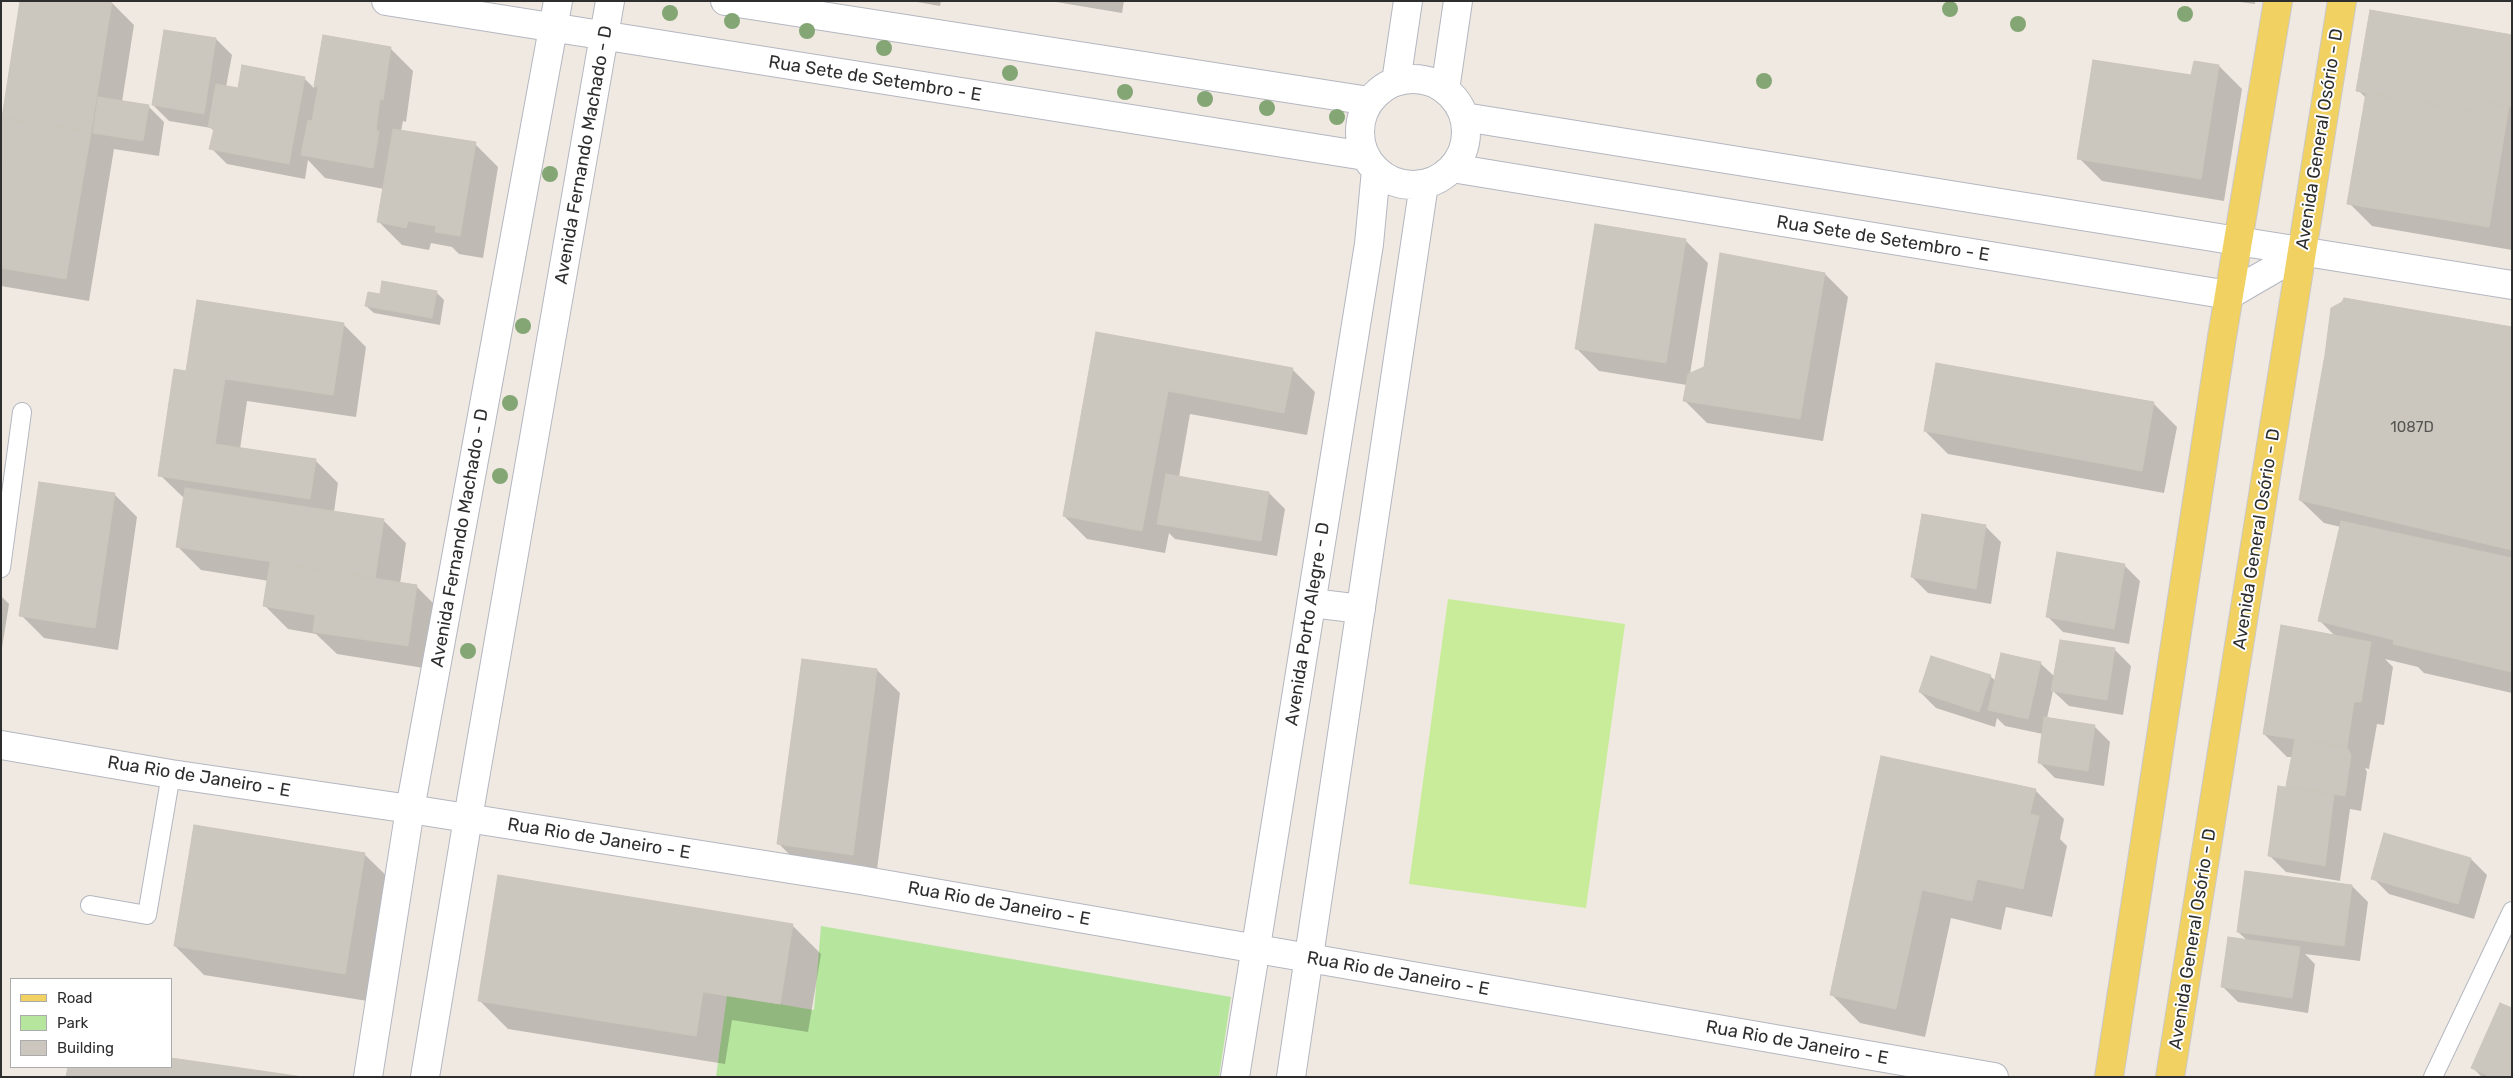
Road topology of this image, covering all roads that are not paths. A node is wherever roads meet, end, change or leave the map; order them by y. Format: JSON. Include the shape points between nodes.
{"nodes":[{"id":1,"x":386,"y":1,"type":"edge"},
{"id":2,"x":558,"y":1,"type":"edge"},
{"id":3,"x":610,"y":1,"type":"edge"},
{"id":4,"x":725,"y":1,"type":"edge"},
{"id":5,"x":1408,"y":1,"type":"edge"},
{"id":6,"x":1458,"y":1,"type":"edge"},
{"id":7,"x":2278,"y":1,"type":"edge"},
{"id":8,"x":2342,"y":1,"type":"edge"},
{"id":9,"x":554,"y":29,"type":"junction"},
{"id":10,"x":605,"y":37,"type":"junction"},
{"id":11,"x":1396,"y":82,"type":"junction"},
{"id":12,"x":1445,"y":90,"type":"junction"},
{"id":13,"x":1369,"y":101,"type":"junction"},
{"id":14,"x":1464,"y":117,"type":"junction"},
{"id":15,"x":1370,"y":163,"type":"junction"},
{"id":16,"x":1452,"y":168,"type":"junction"},
{"id":17,"x":1424,"y":184,"type":"junction"},
{"id":18,"x":2238,"y":241,"type":"junction"},
{"id":19,"x":2303,"y":252,"type":"junction"},
{"id":20,"x":2512,"y":285,"type":"edge"},
{"id":21,"x":2229,"y":295,"type":"junction"},
{"id":22,"x":22,"y":412,"type":"dead end"},
{"id":23,"x":1,"y":568,"type":"edge"},
{"id":24,"x":1312,"y":602,"type":"junction"},
{"id":25,"x":1361,"y":609,"type":"junction"},
{"id":26,"x":1,"y":745,"type":"edge"},
{"id":27,"x":171,"y":774,"type":"junction"},
{"id":28,"x":410,"y":809,"type":"junction"},
{"id":29,"x":468,"y":818,"type":"junction"},
{"id":30,"x":90,"y":905,"type":"dead end"},
{"id":31,"x":2512,"y":911,"type":"edge"},
{"id":32,"x":1255,"y":950,"type":"junction"},
{"id":33,"x":1310,"y":959,"type":"junction"},
{"id":34,"x":368,"y":1077,"type":"edge"},
{"id":35,"x":425,"y":1077,"type":"edge"},
{"id":36,"x":1235,"y":1077,"type":"edge"},
{"id":37,"x":1291,"y":1077,"type":"edge"},
{"id":38,"x":1994,"y":1077,"type":"edge"},
{"id":39,"x":2109,"y":1077,"type":"edge"},
{"id":40,"x":2170,"y":1077,"type":"edge"},
{"id":41,"x":2433,"y":1077,"type":"edge"}],
"edges":[{"from":1,"to":9,"type":"street","name":"Rua Sete de Setembro - E"},
{"from":2,"to":9,"type":"street","name":"Avenida Fernando Machado - D"},
{"from":3,"to":10,"type":"street","name":"Avenida Fernando Machado - D"},
{"from":4,"to":13,"type":"street"},
{"from":5,"to":11,"type":"street"},
{"from":6,"to":12,"type":"street"},
{"from":7,"to":18,"type":"main road"},
{"from":8,"to":19,"type":"main road","name":"Avenida General Osório - D"},
{"from":9,"to":10,"type":"street","name":"Rua Sete de Setembro - E"},
{"from":9,"to":28,"type":"street","name":"Avenida Fernando Machado - D"},
{"from":10,"to":15,"type":"street","name":"Rua Sete de Setembro - E"},
{"from":10,"to":29,"type":"street","name":"Avenida Fernando Machado - D"},
{"from":11,"to":12,"type":"street","via":[[1413,79],[1430,82]]},
{"from":11,"to":13,"type":"street","via":[[1381,89]]},
{"from":12,"to":14,"type":"street","via":[[1457,102]]},
{"from":13,"to":15,"type":"street","via":[[1362,114],[1360,142]]},
{"from":14,"to":16,"type":"street","via":[[1466,135],[1462,153]]},
{"from":14,"to":18,"type":"street"},
{"from":15,"to":17,"type":"street","via":[[1398,184]]},
{"from":15,"to":24,"type":"street","name":"Avenida Porto Alegre - D","via":[[1369,244]]},
{"from":16,"to":17,"type":"street","via":[[1440,178]]},
{"from":16,"to":21,"type":"street","name":"Rua Sete de Setembro - E"},
{"from":17,"to":25,"type":"street"},
{"from":18,"to":19,"type":"street"},
{"from":18,"to":21,"type":"main road"},
{"from":19,"to":20,"type":"street"},
{"from":19,"to":21,"type":"street"},
{"from":19,"to":40,"type":"main road","name":"Avenida General Osório - D"},
{"from":21,"to":39,"type":"main road"},
{"from":22,"to":23,"type":"lane"},
{"from":24,"to":25,"type":"street"},
{"from":24,"to":32,"type":"street","name":"Avenida Porto Alegre - D"},
{"from":25,"to":33,"type":"street"},
{"from":26,"to":27,"type":"street","name":"Rua Rio de Janeiro - E"},
{"from":27,"to":28,"type":"street","name":"Rua Rio de Janeiro - E"},
{"from":27,"to":30,"type":"lane","via":[[147,915]]},
{"from":28,"to":29,"type":"street","name":"Rua Rio de Janeiro - E"},
{"from":28,"to":34,"type":"street","name":"Avenida Fernando Machado - D"},
{"from":29,"to":32,"type":"street","name":"Rua Rio de Janeiro - E","via":[[860,880]]},
{"from":29,"to":35,"type":"street","name":"Avenida Fernando Machado - D"},
{"from":31,"to":41,"type":"lane"},
{"from":32,"to":33,"type":"street","name":"Rua Rio de Janeiro - E"},
{"from":32,"to":36,"type":"street","name":"Avenida Porto Alegre - D"},
{"from":33,"to":37,"type":"street"},
{"from":33,"to":38,"type":"street","name":"Rua Rio de Janeiro - E"}]}
